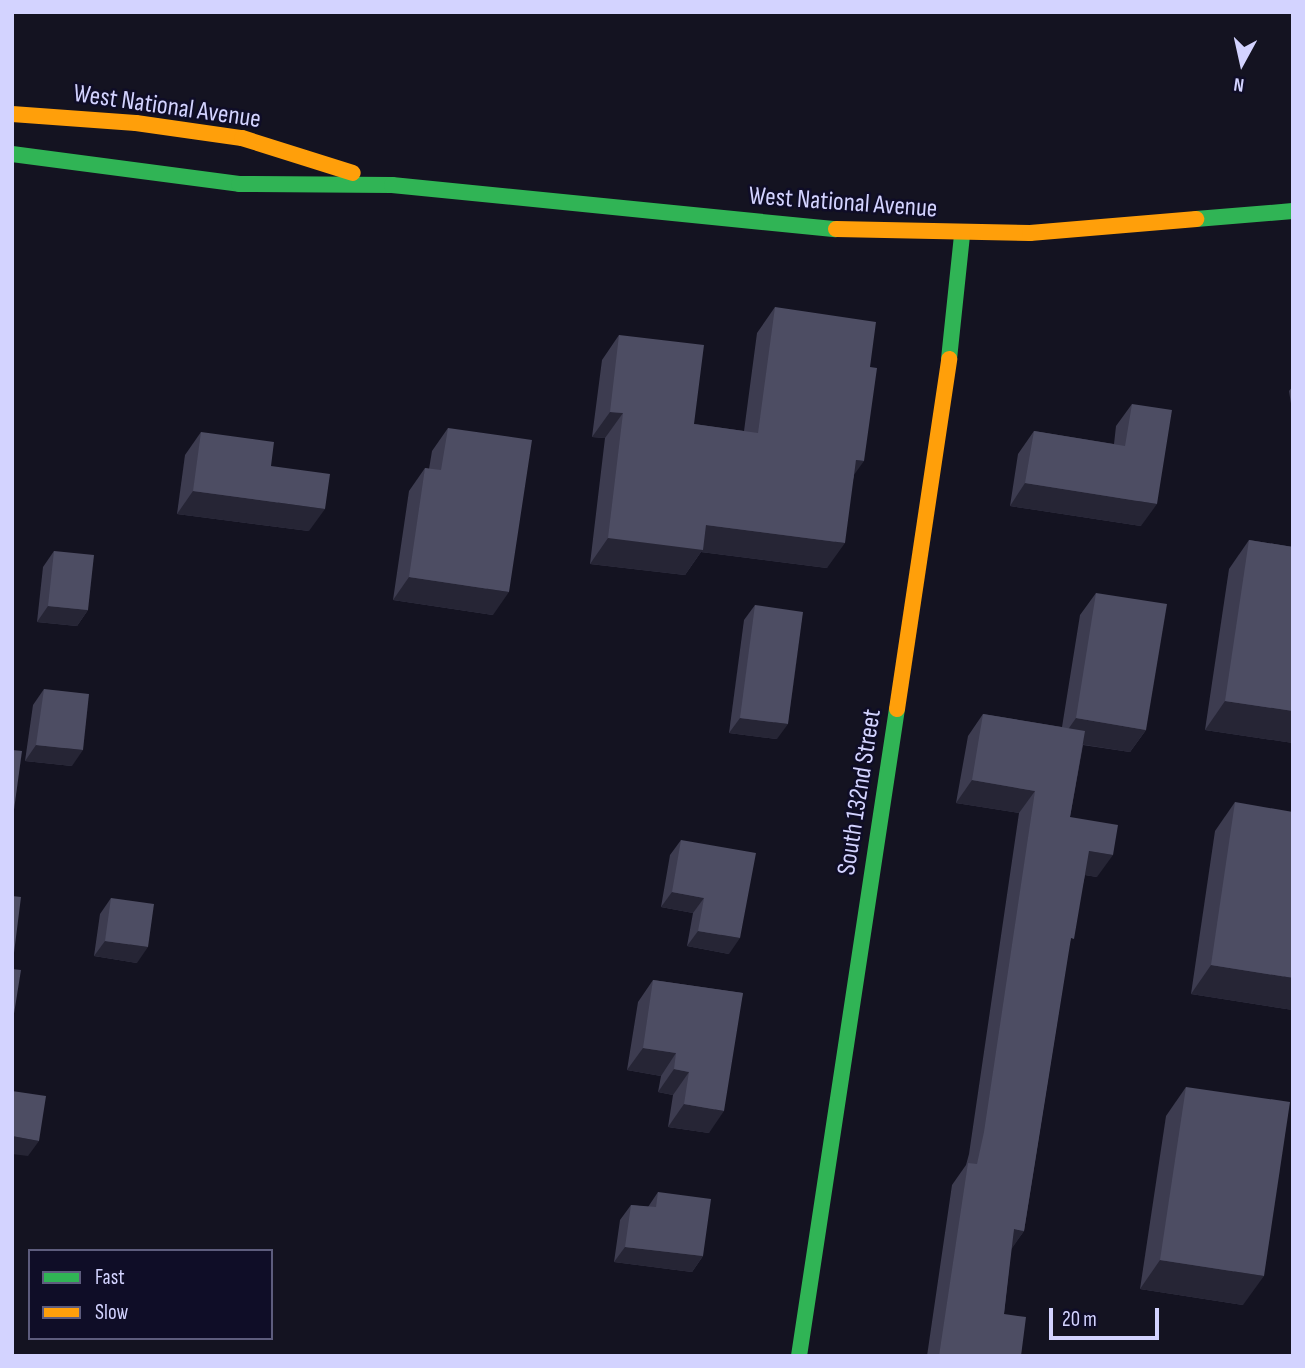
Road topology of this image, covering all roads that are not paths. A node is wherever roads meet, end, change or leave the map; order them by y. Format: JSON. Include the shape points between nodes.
{"nodes":[{"id":1,"x":12,"y":114,"type":"edge"},
{"id":2,"x":12,"y":154,"type":"edge"},
{"id":3,"x":392,"y":185,"type":"junction"},
{"id":4,"x":1293,"y":212,"type":"edge"},
{"id":5,"x":962,"y":235,"type":"junction"},
{"id":6,"x":799,"y":1356,"type":"edge"}],
"edges":[{"from":1,"to":3,"type":"main road","name":"West National Avenue","via":[[136,123],[242,138]]},
{"from":2,"to":3,"type":"main road","name":"West National Avenue","via":[[239,184]]},
{"from":3,"to":5,"type":"main road","name":"West National Avenue","via":[[816,229]]},
{"from":4,"to":5,"type":"main road","name":"West National Avenue","via":[[1153,226]]},
{"from":5,"to":6,"type":"main road","name":"South 132nd Street","via":[[946,384]]}]}
